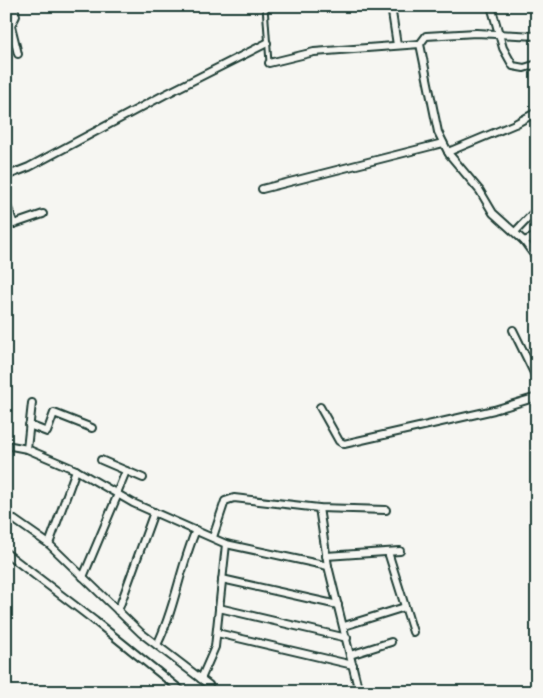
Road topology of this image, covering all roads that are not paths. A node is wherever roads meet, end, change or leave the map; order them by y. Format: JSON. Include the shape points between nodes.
{"nodes":[{"id":1,"x":12,"y":6,"type":"edge"},
{"id":2,"x":265,"y":6,"type":"edge"},
{"id":3,"x":390,"y":6,"type":"edge"},
{"id":4,"x":490,"y":6,"type":"edge"},
{"id":5,"x":6,"y":8,"type":"edge"},
{"id":6,"x":500,"y":33,"type":"junction"},
{"id":7,"x":537,"y":36,"type":"edge"},
{"id":8,"x":267,"y":43,"type":"junction"},
{"id":9,"x":420,"y":44,"type":"junction"},
{"id":10,"x":397,"y":45,"type":"junction"},
{"id":11,"x":18,"y":54,"type":"dead end"},
{"id":12,"x":268,"y":63,"type":"joint"},
{"id":13,"x":537,"y":64,"type":"edge"},
{"id":14,"x":537,"y":112,"type":"edge"},
{"id":15,"x":444,"y":143,"type":"junction"},
{"id":16,"x":448,"y":152,"type":"junction"},
{"id":17,"x":6,"y":176,"type":"edge"},
{"id":18,"x":262,"y":189,"type":"dead end"},
{"id":19,"x":6,"y":202,"type":"edge"},
{"id":20,"x":537,"y":209,"type":"edge"},
{"id":21,"x":43,"y":214,"type":"dead end"},
{"id":22,"x":515,"y":232,"type":"junction"},
{"id":23,"x":537,"y":236,"type":"edge"},
{"id":24,"x":524,"y":242,"type":"junction"},
{"id":25,"x":537,"y":259,"type":"edge"},
{"id":26,"x":513,"y":330,"type":"dead end"},
{"id":27,"x":537,"y":379,"type":"edge"},
{"id":28,"x":537,"y":397,"type":"edge"},
{"id":29,"x":32,"y":403,"type":"dead end"},
{"id":30,"x":320,"y":407,"type":"dead end"},
{"id":31,"x":30,"y":425,"type":"junction"},
{"id":32,"x":92,"y":428,"type":"dead end"},
{"id":33,"x":6,"y":445,"type":"edge"},
{"id":34,"x":27,"y":448,"type":"junction"},
{"id":35,"x":101,"y":460,"type":"dead end"},
{"id":36,"x":76,"y":470,"type":"junction"},
{"id":37,"x":126,"y":471,"type":"junction"},
{"id":38,"x":143,"y":478,"type":"dead end"},
{"id":39,"x":117,"y":494,"type":"junction"},
{"id":40,"x":319,"y":508,"type":"junction"},
{"id":41,"x":386,"y":510,"type":"dead end"},
{"id":42,"x":154,"y":512,"type":"junction"},
{"id":43,"x":6,"y":514,"type":"edge"},
{"id":44,"x":196,"y":530,"type":"junction"},
{"id":45,"x":213,"y":537,"type":"junction"},
{"id":46,"x":49,"y":544,"type":"junction"},
{"id":47,"x":226,"y":544,"type":"junction"},
{"id":48,"x":388,"y":552,"type":"junction"},
{"id":49,"x":400,"y":552,"type":"dead end"},
{"id":50,"x":6,"y":554,"type":"edge"},
{"id":51,"x":326,"y":556,"type":"junction"},
{"id":52,"x":328,"y":566,"type":"junction"},
{"id":53,"x":83,"y":577,"type":"junction"},
{"id":54,"x":222,"y":579,"type":"junction"},
{"id":55,"x":338,"y":605,"type":"junction"},
{"id":56,"x":404,"y":607,"type":"junction"},
{"id":57,"x":219,"y":608,"type":"junction"},
{"id":58,"x":118,"y":611,"type":"junction"},
{"id":59,"x":344,"y":626,"type":"junction"},
{"id":60,"x":413,"y":632,"type":"dead end"},
{"id":61,"x":217,"y":633,"type":"junction"},
{"id":62,"x":347,"y":638,"type":"junction"},
{"id":63,"x":391,"y":642,"type":"dead end"},
{"id":64,"x":156,"y":645,"type":"junction"},
{"id":65,"x":350,"y":655,"type":"junction"},
{"id":66,"x":353,"y":665,"type":"junction"},
{"id":67,"x":201,"y":679,"type":"junction"},
{"id":68,"x":183,"y":692,"type":"edge"},
{"id":69,"x":207,"y":692,"type":"edge"},
{"id":70,"x":359,"y":692,"type":"edge"}],
"edges":[{"from":1,"to":5,"type":"street"},
{"from":1,"to":11,"type":"street","via":[[16,16],[12,26]]},
{"from":2,"to":8,"type":"lane"},
{"from":3,"to":10,"type":"street"},
{"from":4,"to":6,"type":"street"},
{"from":6,"to":7,"type":"street"},
{"from":6,"to":9,"type":"street","via":[[431,35],[423,38]]},
{"from":6,"to":13,"type":"street","via":[[503,48],[513,66],[524,68]]},
{"from":8,"to":12,"type":"lane"},
{"from":8,"to":17,"type":"street"},
{"from":9,"to":10,"type":"street"},
{"from":9,"to":15,"type":"street","via":[[433,112]]},
{"from":10,"to":12,"type":"street","via":[[314,52]]},
{"from":14,"to":16,"type":"street"},
{"from":15,"to":16,"type":"street"},
{"from":15,"to":18,"type":"street"},
{"from":16,"to":22,"type":"street","via":[[480,191],[493,213]]},
{"from":19,"to":21,"type":"street","via":[[14,224]]},
{"from":20,"to":22,"type":"street"},
{"from":22,"to":24,"type":"street"},
{"from":23,"to":24,"type":"street"},
{"from":24,"to":25,"type":"street"},
{"from":26,"to":27,"type":"street"},
{"from":28,"to":30,"type":"street","via":[[344,444],[339,441]]},
{"from":29,"to":31,"type":"street"},
{"from":31,"to":32,"type":"street","via":[[47,432],[54,413]]},
{"from":31,"to":34,"type":"street"},
{"from":33,"to":34,"type":"street"},
{"from":34,"to":36,"type":"street"},
{"from":35,"to":37,"type":"street"},
{"from":36,"to":39,"type":"street"},
{"from":36,"to":46,"type":"street"},
{"from":37,"to":38,"type":"street"},
{"from":37,"to":39,"type":"street"},
{"from":39,"to":42,"type":"street"},
{"from":39,"to":53,"type":"street"},
{"from":40,"to":41,"type":"street"},
{"from":40,"to":45,"type":"street","via":[[234,498],[225,501]]},
{"from":40,"to":51,"type":"street"},
{"from":42,"to":44,"type":"street"},
{"from":42,"to":58,"type":"street"},
{"from":43,"to":46,"type":"street"},
{"from":44,"to":45,"type":"street"},
{"from":44,"to":64,"type":"street","via":[[167,626]]},
{"from":45,"to":47,"type":"street"},
{"from":46,"to":53,"type":"street"},
{"from":47,"to":52,"type":"street"},
{"from":47,"to":54,"type":"street"},
{"from":48,"to":49,"type":"street"},
{"from":48,"to":51,"type":"street"},
{"from":48,"to":56,"type":"street"},
{"from":50,"to":68,"type":"street"},
{"from":51,"to":52,"type":"street"},
{"from":52,"to":55,"type":"street"},
{"from":53,"to":58,"type":"street"},
{"from":54,"to":55,"type":"street"},
{"from":54,"to":57,"type":"street"},
{"from":55,"to":59,"type":"street"},
{"from":56,"to":59,"type":"street"},
{"from":56,"to":60,"type":"street"},
{"from":57,"to":61,"type":"street"},
{"from":57,"to":62,"type":"street"},
{"from":58,"to":64,"type":"street"},
{"from":59,"to":62,"type":"street"},
{"from":61,"to":66,"type":"street"},
{"from":61,"to":67,"type":"street","via":[[215,647]]},
{"from":62,"to":65,"type":"street"},
{"from":63,"to":65,"type":"street"},
{"from":64,"to":67,"type":"street"},
{"from":65,"to":66,"type":"street"},
{"from":66,"to":70,"type":"street"},
{"from":67,"to":69,"type":"street","via":[[209,685]]}]}
